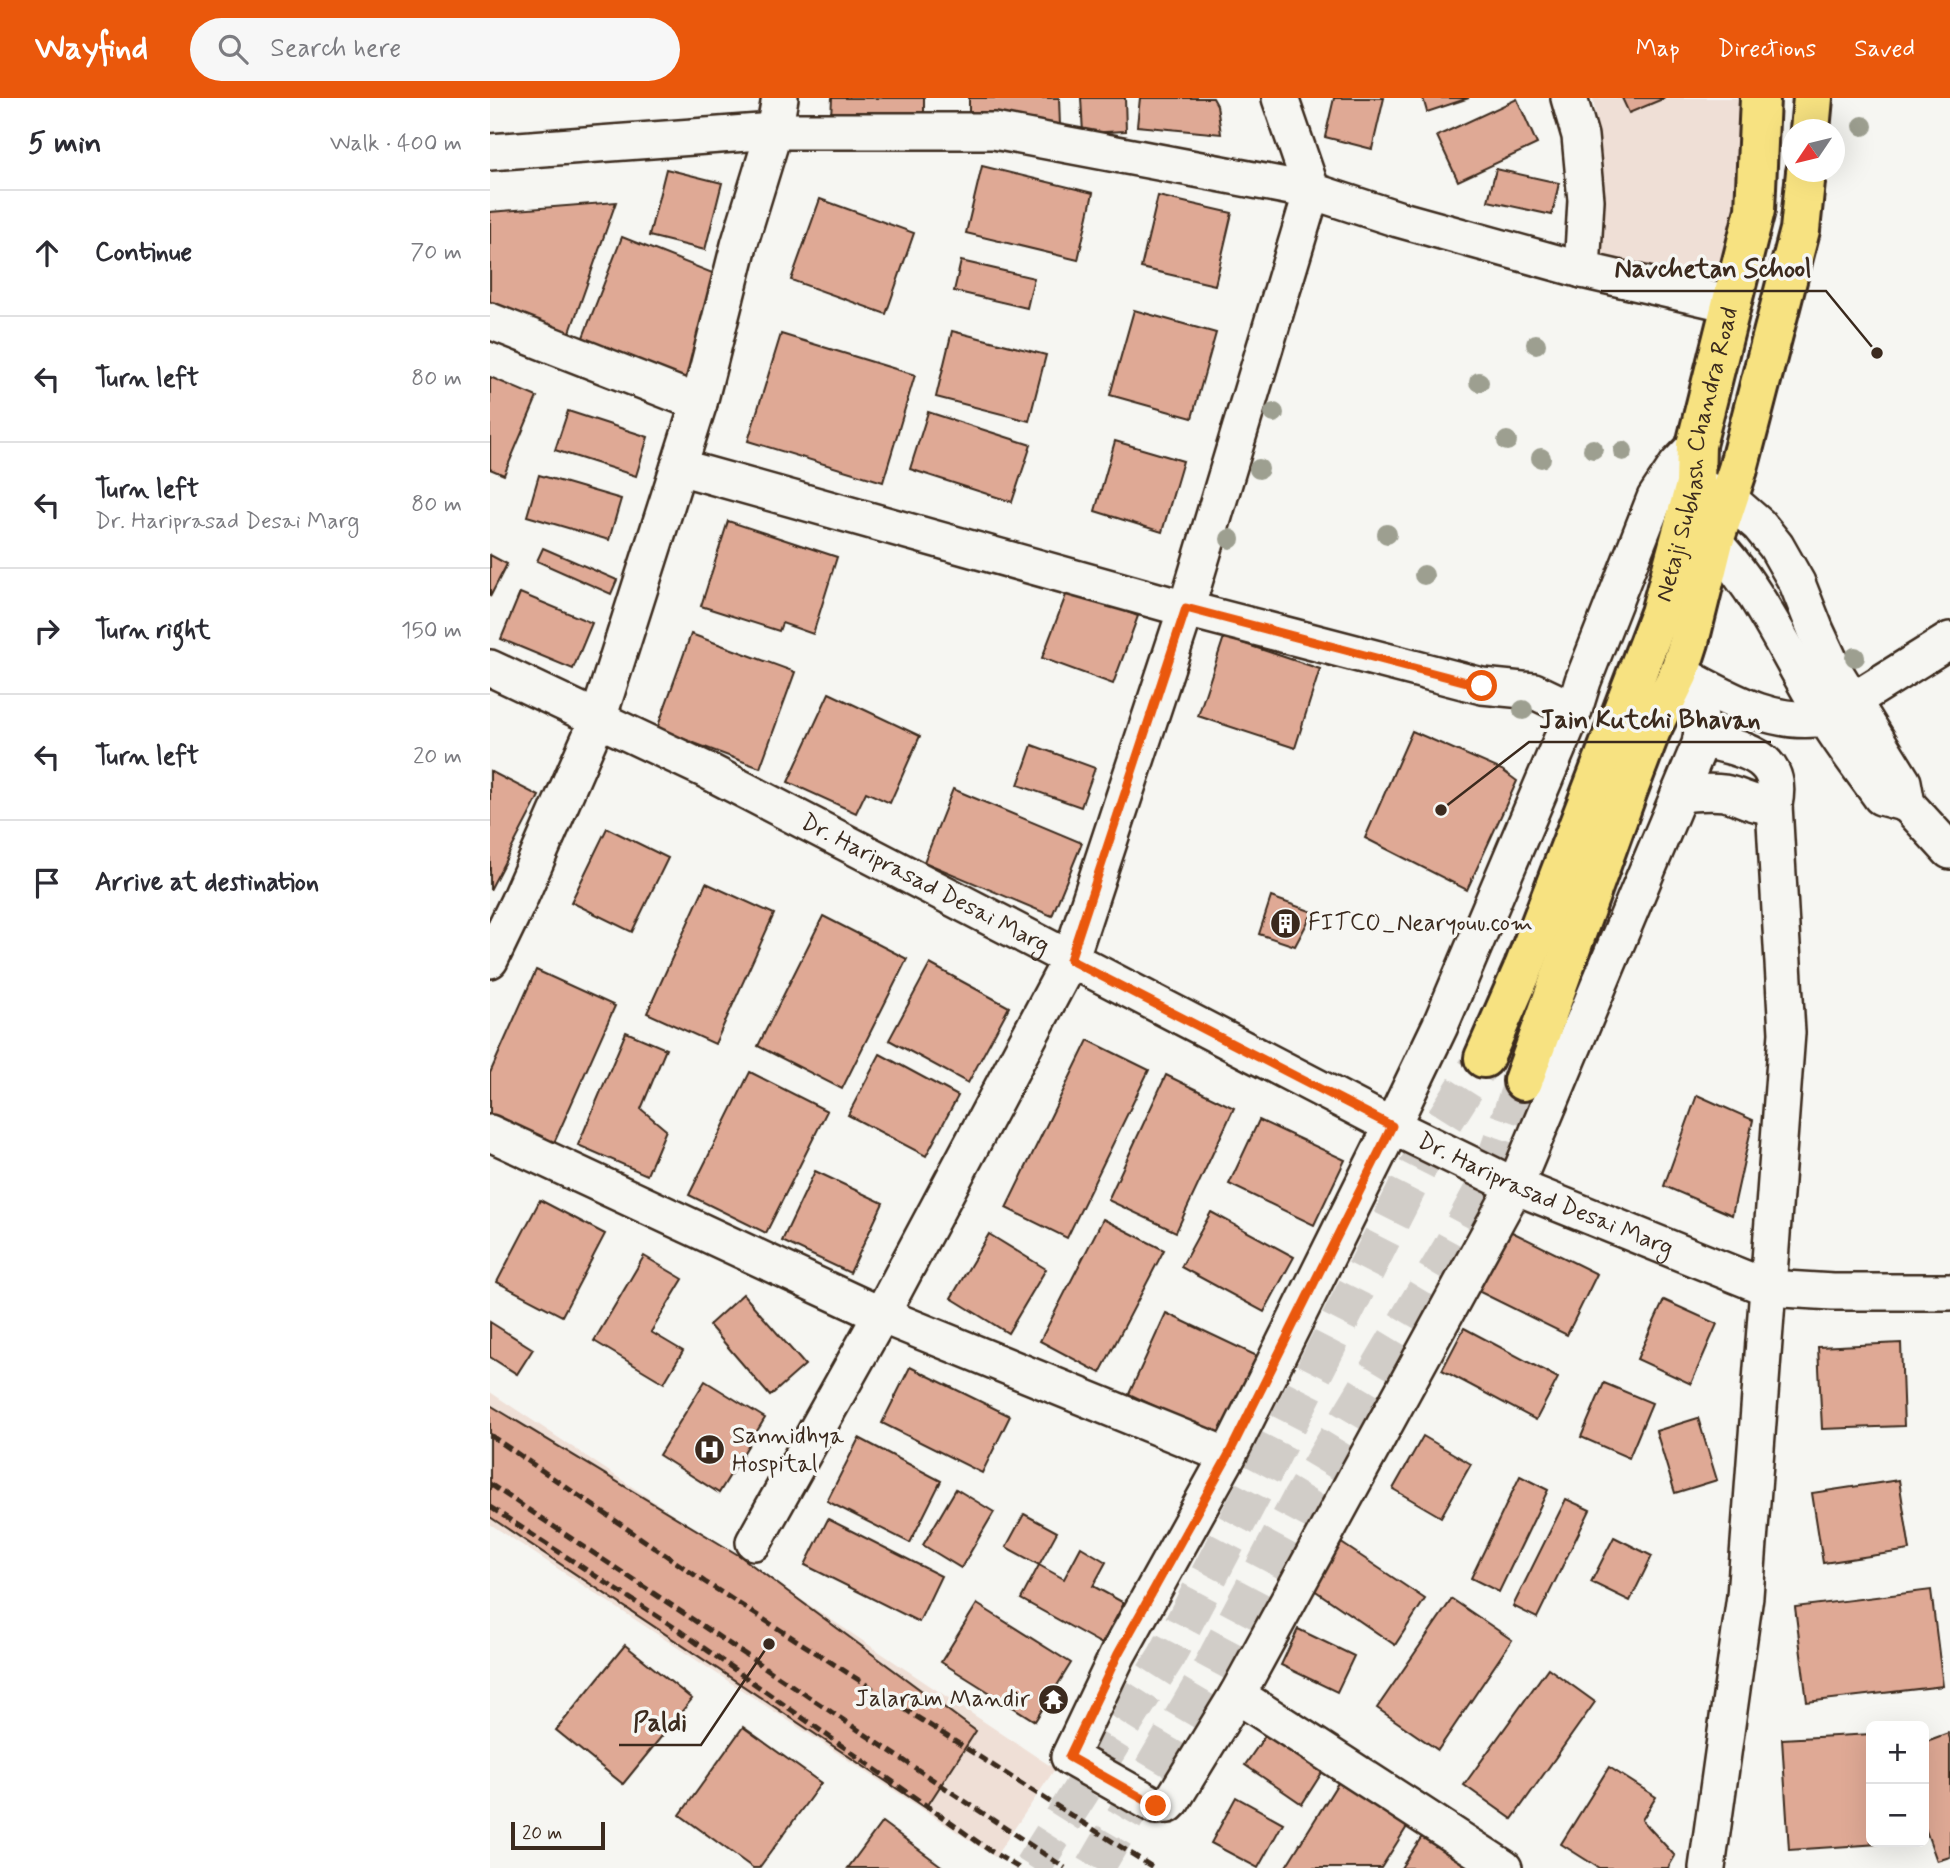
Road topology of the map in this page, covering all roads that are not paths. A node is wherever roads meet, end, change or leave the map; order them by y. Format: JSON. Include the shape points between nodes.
{"nodes":[{"id":1,"x":1280,"y":98,"type":"edge"},
{"id":2,"x":1569,"y":98,"type":"edge"},
{"id":3,"x":1760,"y":98,"type":"edge"},
{"id":4,"x":1812,"y":98,"type":"edge"},
{"id":5,"x":777,"y":114,"type":"edge"},
{"id":6,"x":1811,"y":119,"type":"edge"},
{"id":7,"x":490,"y":152,"type":"edge"},
{"id":8,"x":1805,"y":182,"type":"edge"},
{"id":9,"x":1311,"y":191,"type":"junction"},
{"id":10,"x":1582,"y":270,"type":"junction"},
{"id":11,"x":1730,"y":304,"type":"junction"},
{"id":12,"x":490,"y":321,"type":"edge"},
{"id":13,"x":699,"y":403,"type":"junction"},
{"id":14,"x":1696,"y":445,"type":"junction"},
{"id":15,"x":679,"y":467,"type":"junction"},
{"id":16,"x":1705,"y":510,"type":"junction"},
{"id":17,"x":1186,"y":608,"type":"junction"},
{"id":18,"x":1950,"y":640,"type":"edge"},
{"id":19,"x":490,"y":668,"type":"edge"},
{"id":20,"x":1676,"y":678,"type":"junction"},
{"id":21,"x":1840,"y":709,"type":"junction"},
{"id":22,"x":1574,"y":710,"type":"junction"},
{"id":23,"x":597,"y":719,"type":"junction"},
{"id":24,"x":1701,"y":739,"type":"junction"},
{"id":25,"x":1679,"y":794,"type":"junction"},
{"id":26,"x":1774,"y":805,"type":"junction"},
{"id":27,"x":1950,"y":851,"type":"edge"},
{"id":28,"x":490,"y":960,"type":"edge"},
{"id":29,"x":1070,"y":960,"type":"junction"},
{"id":30,"x":1484,"y":1058,"type":"tunnel mouth"},
{"id":31,"x":1523,"y":1081,"type":"tunnel mouth"},
{"id":32,"x":1392,"y":1126,"type":"junction"},
{"id":33,"x":490,"y":1133,"type":"edge"},
{"id":34,"x":1515,"y":1186,"type":"junction"},
{"id":35,"x":1768,"y":1288,"type":"junction"},
{"id":36,"x":1950,"y":1292,"type":"edge"},
{"id":37,"x":881,"y":1315,"type":"junction"},
{"id":38,"x":1228,"y":1456,"type":"junction"},
{"id":39,"x":754,"y":1542,"type":"dead end"},
{"id":40,"x":1237,"y":1695,"type":"junction"},
{"id":41,"x":1504,"y":1868,"type":"edge"},
{"id":42,"x":1707,"y":1868,"type":"edge"}],
"edges":[{"from":1,"to":9,"type":"street"},
{"from":2,"to":10,"type":"street","via":[[1580,136],[1586,200]]},
{"from":3,"to":11,"type":"main road","name":"Netaji Subhash Chandra Road","via":[[1755,210]]},
{"from":4,"to":6,"type":"main road"},
{"from":5,"to":7,"type":"street"},
{"from":5,"to":9,"type":"street","via":[[994,131]]},
{"from":5,"to":13,"type":"street"},
{"from":8,"to":16,"type":"main road","via":[[1800,230],[1738,469]]},
{"from":9,"to":10,"type":"street"},
{"from":9,"to":17,"type":"street"},
{"from":10,"to":11,"type":"street"},
{"from":11,"to":14,"type":"main road","name":"Netaji Subhash Chandra Road"},
{"from":12,"to":13,"type":"street"},
{"from":13,"to":15,"type":"street"},
{"from":14,"to":16,"type":"main road","name":"Netaji Subhash Chandra Road"},
{"from":14,"to":22,"type":"street","via":[[1677,464],[1656,498]]},
{"from":15,"to":17,"type":"street"},
{"from":15,"to":23,"type":"street"},
{"from":16,"to":20,"type":"main road","via":[[1689,642]]},
{"from":16,"to":21,"type":"street","via":[[1753,592]]},
{"from":16,"to":21,"type":"street","via":[[1759,524],[1776,546],[1836,672]]},
{"from":16,"to":30,"type":"main road","name":"Netaji Subhash Chandra Road","via":[[1660,612],[1524,967]]},
{"from":17,"to":22,"type":"street","via":[[1482,686],[1534,691]]},
{"from":17,"to":29,"type":"street"},
{"from":18,"to":21,"type":"street"},
{"from":19,"to":23,"type":"street","name":"Dr. Hariprasad Desai Marg"},
{"from":20,"to":21,"type":"street","via":[[1761,713],[1807,721]]},
{"from":20,"to":24,"type":"street","via":[[1700,714]]},
{"from":20,"to":31,"type":"main road","via":[[1628,790]]},
{"from":21,"to":27,"type":"street","via":[[1903,782],[1907,804]]},
{"from":22,"to":32,"type":"street","via":[[1440,1026]]},
{"from":23,"to":28,"type":"street"},
{"from":23,"to":29,"type":"street","name":"Dr. Hariprasad Desai Marg","via":[[706,770]]},
{"from":24,"to":25,"type":"street"},
{"from":24,"to":26,"type":"street","via":[[1751,753],[1771,768]]},
{"from":25,"to":26,"type":"street","via":[[1724,793]]},
{"from":25,"to":34,"type":"street"},
{"from":26,"to":35,"type":"street","via":[[1787,1033]]},
{"from":29,"to":32,"type":"street","name":"Dr. Hariprasad Desai Marg"},
{"from":29,"to":37,"type":"street"},
{"from":32,"to":34,"type":"street","name":"Dr. Hariprasad Desai Marg"},
{"from":32,"to":38,"type":"street"},
{"from":33,"to":37,"type":"street"},
{"from":34,"to":35,"type":"street","name":"Dr. Hariprasad Desai Marg"},
{"from":34,"to":40,"type":"street"},
{"from":35,"to":36,"type":"street","name":"Dr. Hariprasad Desai Marg"},
{"from":35,"to":42,"type":"street","via":[[1745,1595]]},
{"from":37,"to":38,"type":"street"},
{"from":37,"to":39,"type":"street"},
{"from":38,"to":40,"type":"street","via":[[1118,1654],[1069,1757],[1156,1806],[1168,1805]]},
{"from":40,"to":41,"type":"street"}]}
